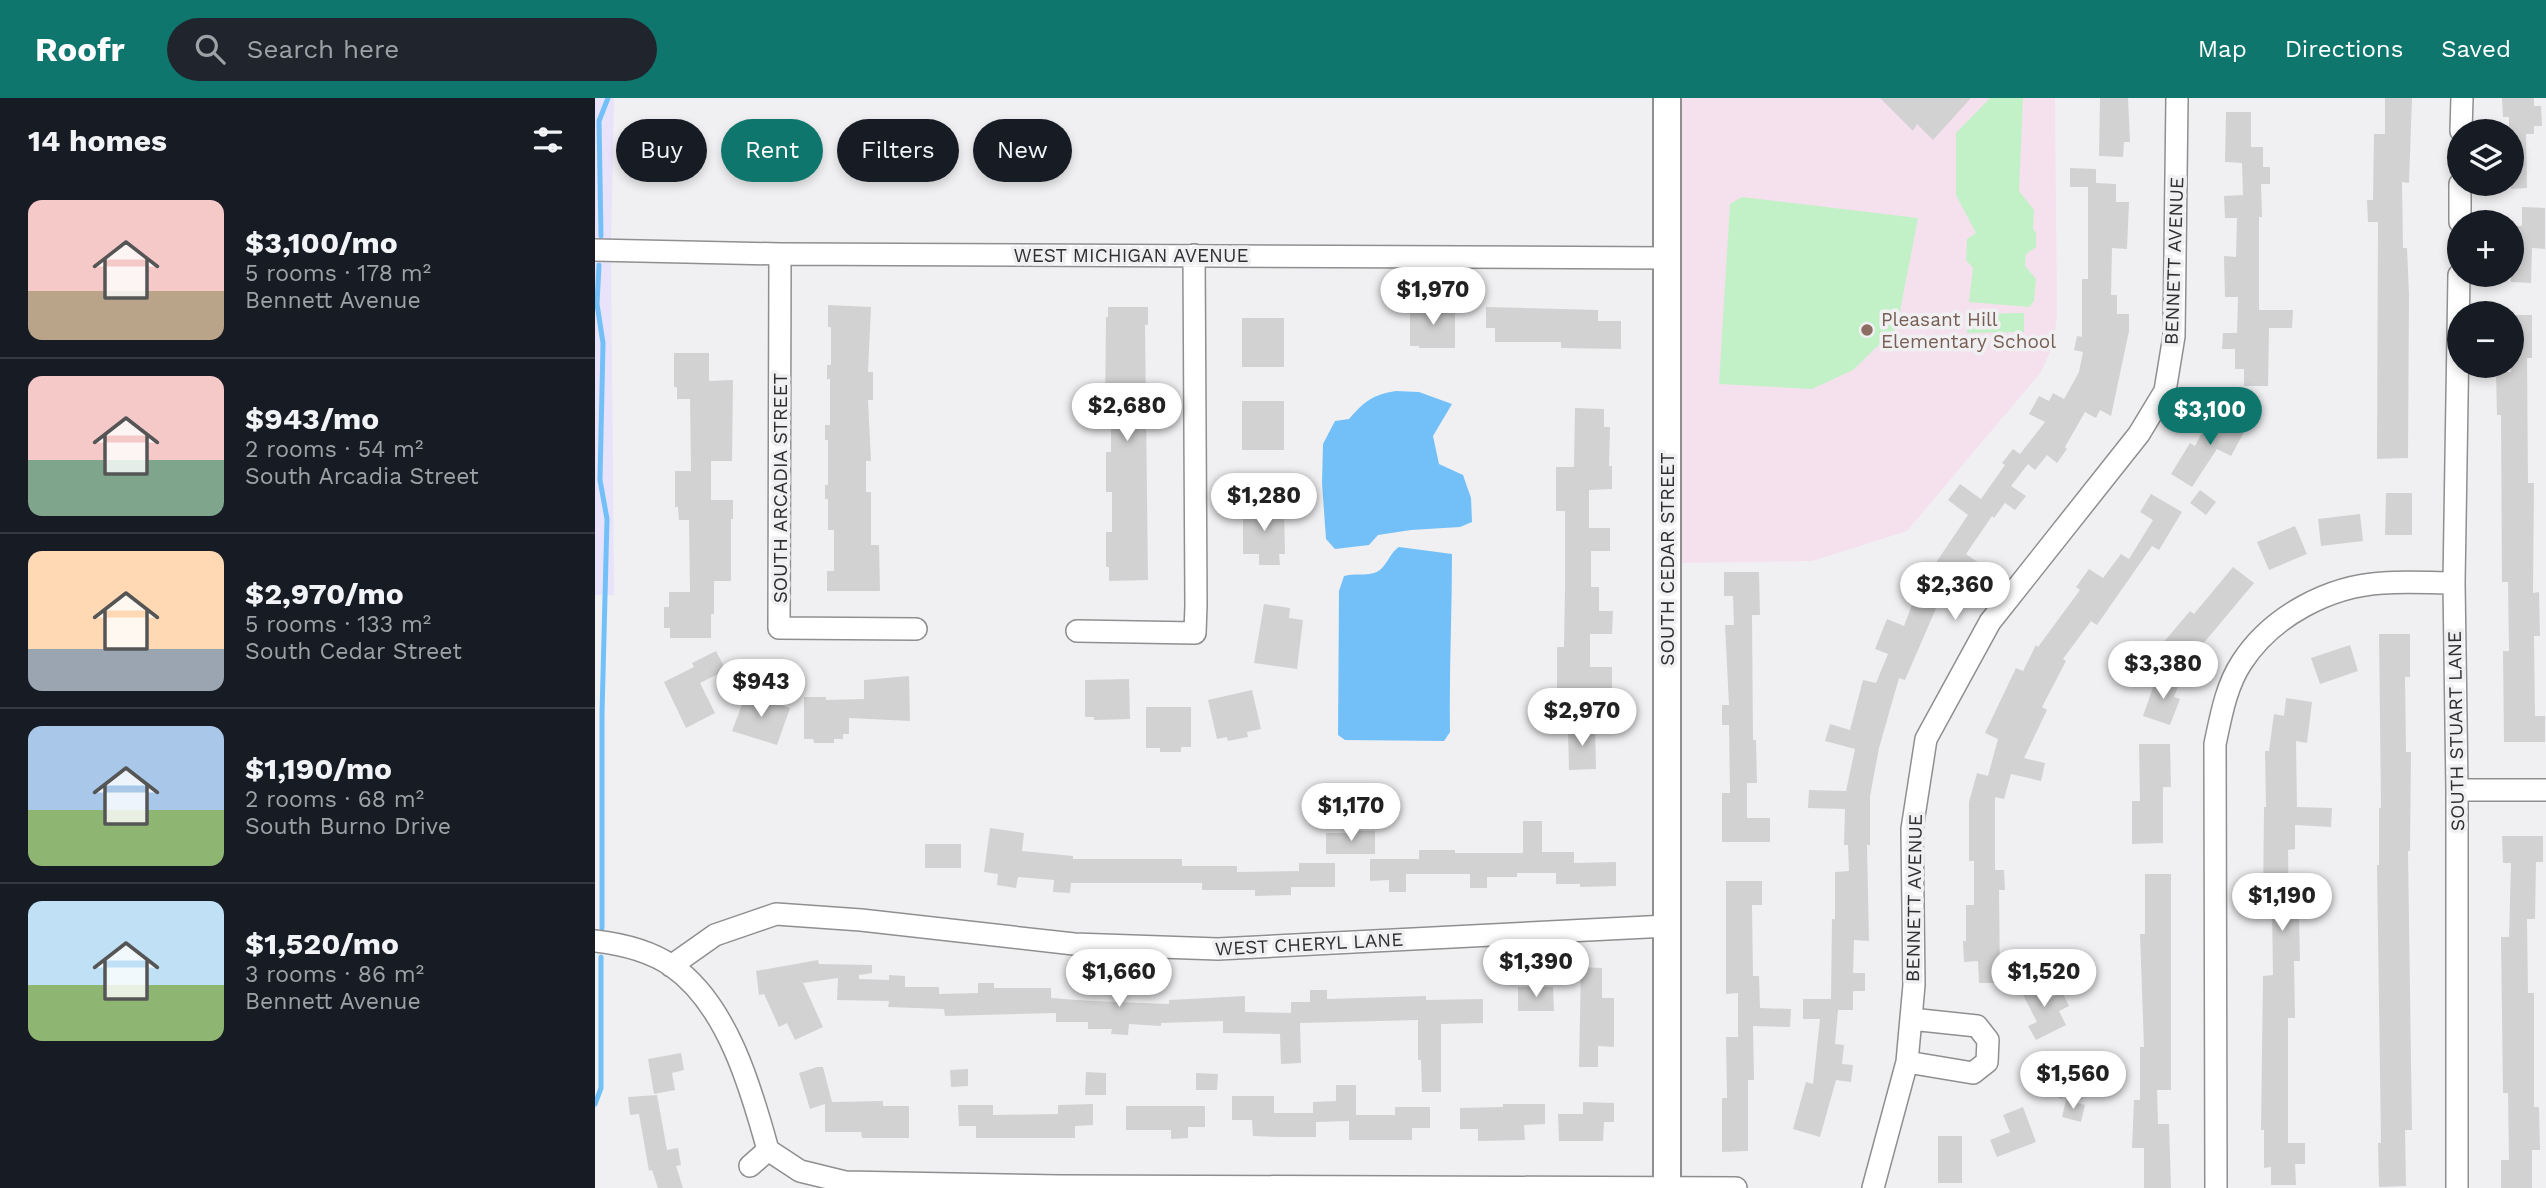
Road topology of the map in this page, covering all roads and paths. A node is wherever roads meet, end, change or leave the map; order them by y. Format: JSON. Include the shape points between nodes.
{"nodes":[{"id":1,"x":1667,"y":98,"type":"edge"},
{"id":2,"x":2177,"y":98,"type":"edge"},
{"id":3,"x":2462,"y":98,"type":"edge"},
{"id":4,"x":2461,"y":119,"type":"edge"},
{"id":5,"x":595,"y":250,"type":"edge"},
{"id":6,"x":780,"y":254,"type":"junction"},
{"id":7,"x":1194,"y":255,"type":"junction"},
{"id":8,"x":1667,"y":258,"type":"junction"},
{"id":9,"x":2459,"y":287,"type":"edge"},
{"id":10,"x":2454,"y":583,"type":"junction"},
{"id":11,"x":916,"y":629,"type":"dead end"},
{"id":12,"x":1077,"y":631,"type":"dead end"},
{"id":13,"x":2457,"y":790,"type":"junction"},
{"id":14,"x":2546,"y":790,"type":"edge"},
{"id":15,"x":1667,"y":926,"type":"junction"},
{"id":16,"x":595,"y":941,"type":"edge"},
{"id":17,"x":671,"y":966,"type":"junction"},
{"id":18,"x":1911,"y":1019,"type":"junction"},
{"id":19,"x":1907,"y":1062,"type":"junction"},
{"id":20,"x":768,"y":1150,"type":"junction"},
{"id":21,"x":750,"y":1166,"type":"dead end"},
{"id":22,"x":1059,"y":1187,"type":"edge"},
{"id":23,"x":1667,"y":1187,"type":"edge"},
{"id":24,"x":1736,"y":1188,"type":"edge"},
{"id":25,"x":1873,"y":1188,"type":"edge"},
{"id":26,"x":2216,"y":1188,"type":"edge"},
{"id":27,"x":2457,"y":1188,"type":"edge"}],
"edges":[{"from":1,"to":8,"type":"street","name":"SOUTH CEDAR STREET"},
{"from":2,"to":18,"type":"street","name":"BENNETT AVENUE","via":[[2174,336],[2165,391],[2139,434],[1990,622],[1926,739],[1912,829]]},
{"from":3,"to":4,"type":"street"},
{"from":5,"to":6,"type":"street","name":"WEST MICHIGAN AVENUE"},
{"from":6,"to":7,"type":"street","name":"WEST MICHIGAN AVENUE"},
{"from":6,"to":11,"type":"street","name":"SOUTH ARCADIA STREET","via":[[779,628]]},
{"from":7,"to":8,"type":"street","name":"WEST MICHIGAN AVENUE"},
{"from":7,"to":12,"type":"street","via":[[1195,633]]},
{"from":8,"to":15,"type":"street","name":"SOUTH CEDAR STREET"},
{"from":9,"to":10,"type":"street","name":"SOUTH STUART LANE"},
{"from":10,"to":13,"type":"street","name":"SOUTH STUART LANE"},
{"from":10,"to":26,"type":"street","via":[[2382,583],[2331,592],[2279,621],[2258,640],[2240,663],[2225,699],[2215,744]]},
{"from":13,"to":14,"type":"street"},
{"from":13,"to":27,"type":"street","name":"SOUTH STUART LANE"},
{"from":15,"to":17,"type":"street","name":"WEST CHERYL LANE","via":[[1218,949],[1074,944],[776,914],[715,935]]},
{"from":15,"to":23,"type":"street","name":"SOUTH CEDAR STREET"},
{"from":16,"to":17,"type":"street","via":[[624,945]]},
{"from":17,"to":20,"type":"street","via":[[720,1018],[756,1106]]},
{"from":18,"to":19,"type":"street","name":"BENNETT AVENUE"},
{"from":18,"to":19,"type":"street","via":[[1977,1026],[1988,1040],[1987,1062],[1973,1073]]},
{"from":19,"to":25,"type":"street","name":"BENNETT AVENUE"},
{"from":20,"to":21,"type":"street"},
{"from":20,"to":22,"type":"street","via":[[800,1171],[845,1182]]},
{"from":22,"to":23,"type":"street"},
{"from":23,"to":24,"type":"street"}]}
